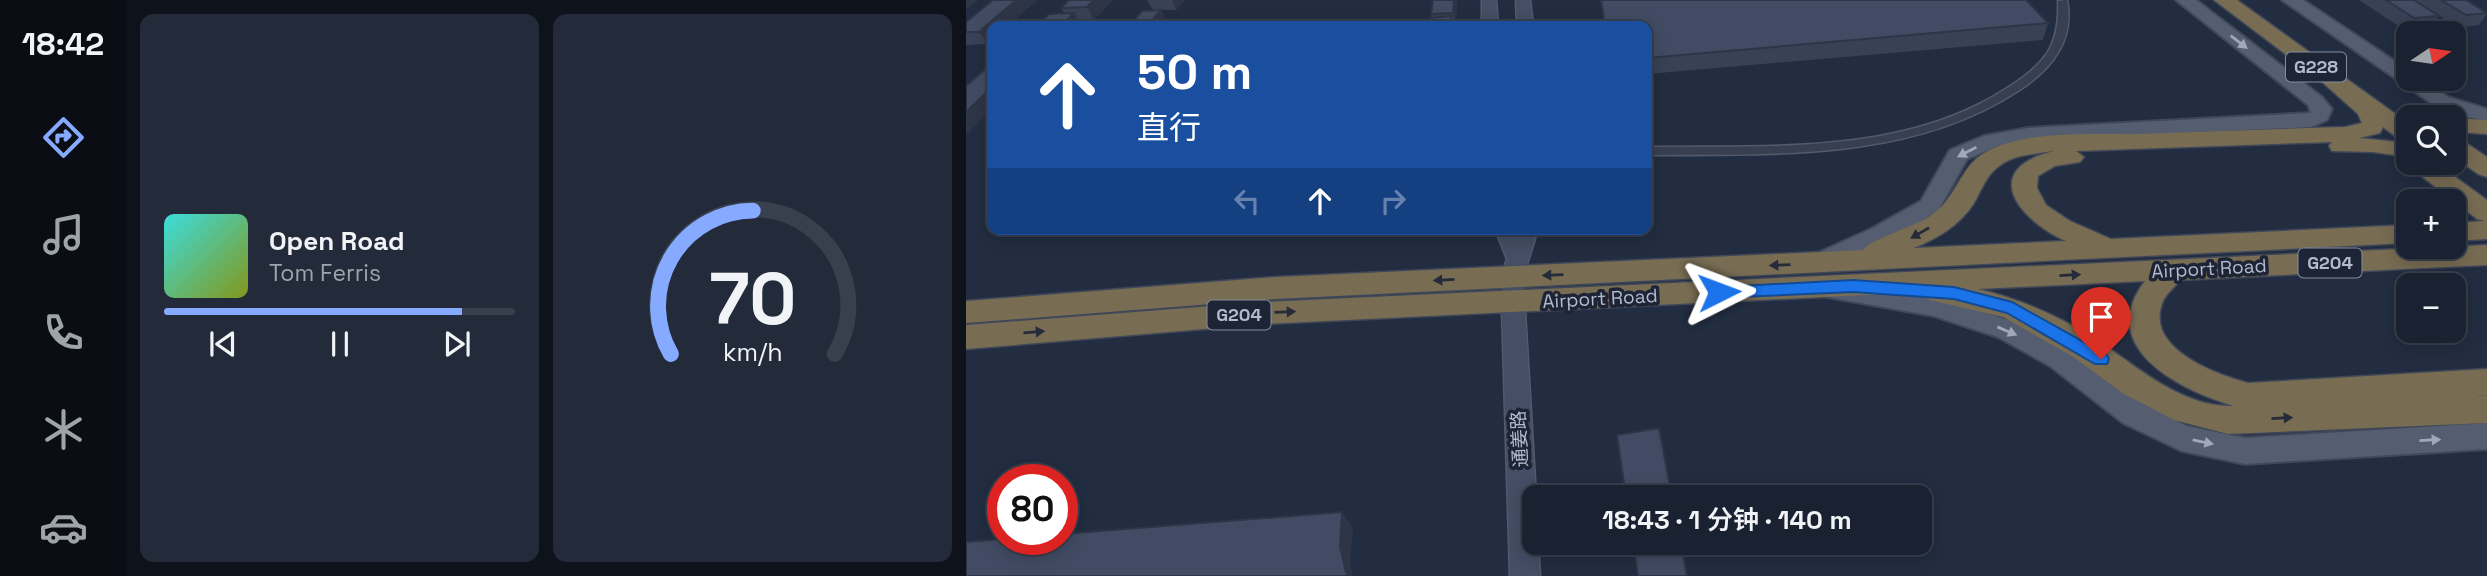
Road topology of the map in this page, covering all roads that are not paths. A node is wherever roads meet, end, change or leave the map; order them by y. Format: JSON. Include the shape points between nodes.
{"nodes":[{"id":1,"x":1489,"y":0,"type":"edge"},
{"id":2,"x":1523,"y":0,"type":"edge"},
{"id":3,"x":2185,"y":0,"type":"edge"},
{"id":4,"x":2224,"y":0,"type":"edge"},
{"id":5,"x":2248,"y":0,"type":"edge"},
{"id":6,"x":2291,"y":0,"type":"edge"},
{"id":7,"x":2063,"y":1,"type":"edge"},
{"id":8,"x":1490,"y":21,"type":"edge"},
{"id":9,"x":1525,"y":21,"type":"edge"},
{"id":10,"x":2330,"y":78,"type":"junction"},
{"id":11,"x":2396,"y":106,"type":"edge"},
{"id":12,"x":2487,"y":115,"type":"edge"},
{"id":13,"x":2466,"y":126,"type":"edge"},
{"id":14,"x":2487,"y":127,"type":"edge"},
{"id":15,"x":2396,"y":140,"type":"edge"},
{"id":16,"x":2396,"y":147,"type":"edge"},
{"id":17,"x":1652,"y":150,"type":"edge"},
{"id":18,"x":2466,"y":154,"type":"edge"},
{"id":19,"x":2487,"y":169,"type":"edge"},
{"id":20,"x":2449,"y":175,"type":"edge"},
{"id":21,"x":2456,"y":175,"type":"edge"},
{"id":22,"x":2487,"y":192,"type":"edge"},
{"id":23,"x":2487,"y":213,"type":"edge"},
{"id":24,"x":2487,"y":230,"type":"edge"},
{"id":25,"x":2466,"y":231,"type":"edge"},
{"id":26,"x":1506,"y":235,"type":"edge"},
{"id":27,"x":1525,"y":235,"type":"edge"},
{"id":28,"x":2396,"y":235,"type":"edge"},
{"id":29,"x":2117,"y":248,"type":"junction"},
{"id":30,"x":2487,"y":255,"type":"edge"},
{"id":31,"x":2173,"y":270,"type":"junction"},
{"id":32,"x":1835,"y":275,"type":"junction"},
{"id":33,"x":1514,"y":279,"type":"junction"},
{"id":34,"x":966,"y":312,"type":"edge"},
{"id":35,"x":966,"y":337,"type":"edge"},
{"id":36,"x":2487,"y":382,"type":"edge"},
{"id":37,"x":2487,"y":409,"type":"edge"},
{"id":38,"x":2487,"y":436,"type":"edge"},
{"id":39,"x":1525,"y":576,"type":"edge"}],
"edges":[{"from":1,"to":8,"type":"street"},
{"from":2,"to":9,"type":"street"},
{"from":3,"to":32,"type":"main road","one_way":true,"via":[[2315,101],[2322,109],[2320,116],[2311,121],[2028,134],[1992,141],[1958,155],[1930,206],[1880,235]]},
{"from":4,"to":10,"type":"highway","number":"G228"},
{"from":5,"to":11,"type":"highway","number":"G228"},
{"from":6,"to":12,"type":"main road","via":[[2441,101]]},
{"from":7,"to":17,"type":"street","via":[[2060,39],[2038,71],[2011,93],[1953,122],[1855,142]]},
{"from":10,"to":15,"type":"highway","number":"G228"},
{"from":10,"to":32,"type":"highway","one_way":true,"via":[[2369,111],[2371,128],[2345,134],[2013,149],[1977,173],[1967,196],[1948,216]]},
{"from":13,"to":14,"type":"highway"},
{"from":16,"to":29,"type":"highway","via":[[2062,158],[2039,162],[2025,174],[2024,195],[2049,221],[2071,234]]},
{"from":18,"to":19,"type":"highway"},
{"from":20,"to":23,"type":"highway"},
{"from":21,"to":22,"type":"highway"},
{"from":24,"to":25,"type":"highway"},
{"from":26,"to":33,"type":"street","name":"通姜路"},
{"from":27,"to":33,"type":"street","name":"通姜路"},
{"from":28,"to":29,"type":"highway","name":"Airport Road","number":"G204"},
{"from":29,"to":32,"type":"highway","name":"Airport Road","number":"G204"},
{"from":30,"to":31,"type":"highway","name":"Airport Road","number":"G204"},
{"from":32,"to":31,"type":"highway","name":"Airport Road","number":"G204","one_way":true},
{"from":31,"to":36,"type":"highway","via":[[2147,304],[2144,327],[2161,353],[2184,374],[2218,389],[2248,396]]},
{"from":32,"to":33,"type":"highway","name":"Airport Road","number":"G204"},
{"from":32,"to":37,"type":"highway","one_way":true,"via":[[1954,293],[2012,308],[2083,347],[2137,385],[2186,410],[2228,420]]},
{"from":32,"to":38,"type":"main road","one_way":true,"via":[[2008,330],[2060,358],[2134,414],[2182,438],[2245,451]]},
{"from":33,"to":34,"type":"highway","name":"Airport Road","number":"G204","one_way":true,"via":[[1276,288]]},
{"from":35,"to":33,"type":"highway","name":"Airport Road","number":"G204","one_way":true,"via":[[1264,313]]},
{"from":33,"to":39,"type":"street","name":"通姜路"}]}
